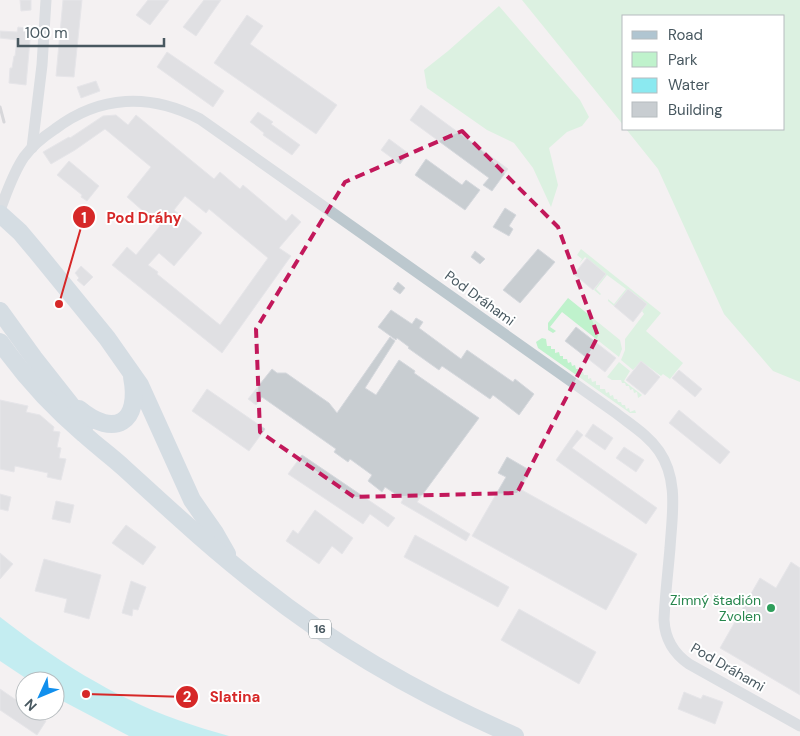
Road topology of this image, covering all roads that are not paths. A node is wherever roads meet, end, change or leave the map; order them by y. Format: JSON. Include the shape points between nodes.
{"nodes":[{"id":1,"x":46,"y":0,"type":"edge"},
{"id":2,"x":32,"y":148,"type":"junction"},
{"id":3,"x":0,"y":210,"type":"edge"},
{"id":4,"x":0,"y":214,"type":"edge"},
{"id":5,"x":0,"y":311,"type":"edge"},
{"id":6,"x":0,"y":342,"type":"edge"},
{"id":7,"x":131,"y":374,"type":"junction"},
{"id":8,"x":64,"y":396,"type":"junction"},
{"id":9,"x":115,"y":459,"type":"junction"},
{"id":10,"x":233,"y":565,"type":"junction"},
{"id":11,"x":800,"y":726,"type":"edge"},
{"id":12,"x":515,"y":736,"type":"edge"}],
"edges":[{"from":1,"to":2,"type":"street"},
{"from":2,"to":3,"type":"street","name":"Pod Dráhami","via":[[17,169]]},
{"from":2,"to":11,"type":"street","name":"Pod Dráhami","via":[[69,119],[100,105],[146,103],[184,111],[217,131],[636,428],[660,452],[672,484],[673,511],[664,620],[669,642],[689,664]]},
{"from":4,"to":7,"type":"main road","via":[[36,251],[107,338]]},
{"from":5,"to":8,"type":"main road","number":"16"},
{"from":6,"to":9,"type":"main road","number":"16","via":[[46,398]]},
{"from":7,"to":8,"type":"main road","via":[[135,391],[133,406],[126,417],[115,424],[93,420]]},
{"from":7,"to":10,"type":"main road","via":[[149,403],[192,500]]},
{"from":8,"to":9,"type":"main road","number":"16"},
{"from":9,"to":10,"type":"main road","number":"16"},
{"from":10,"to":12,"type":"main road","number":"16","via":[[294,612],[373,663],[442,702]]}]}
